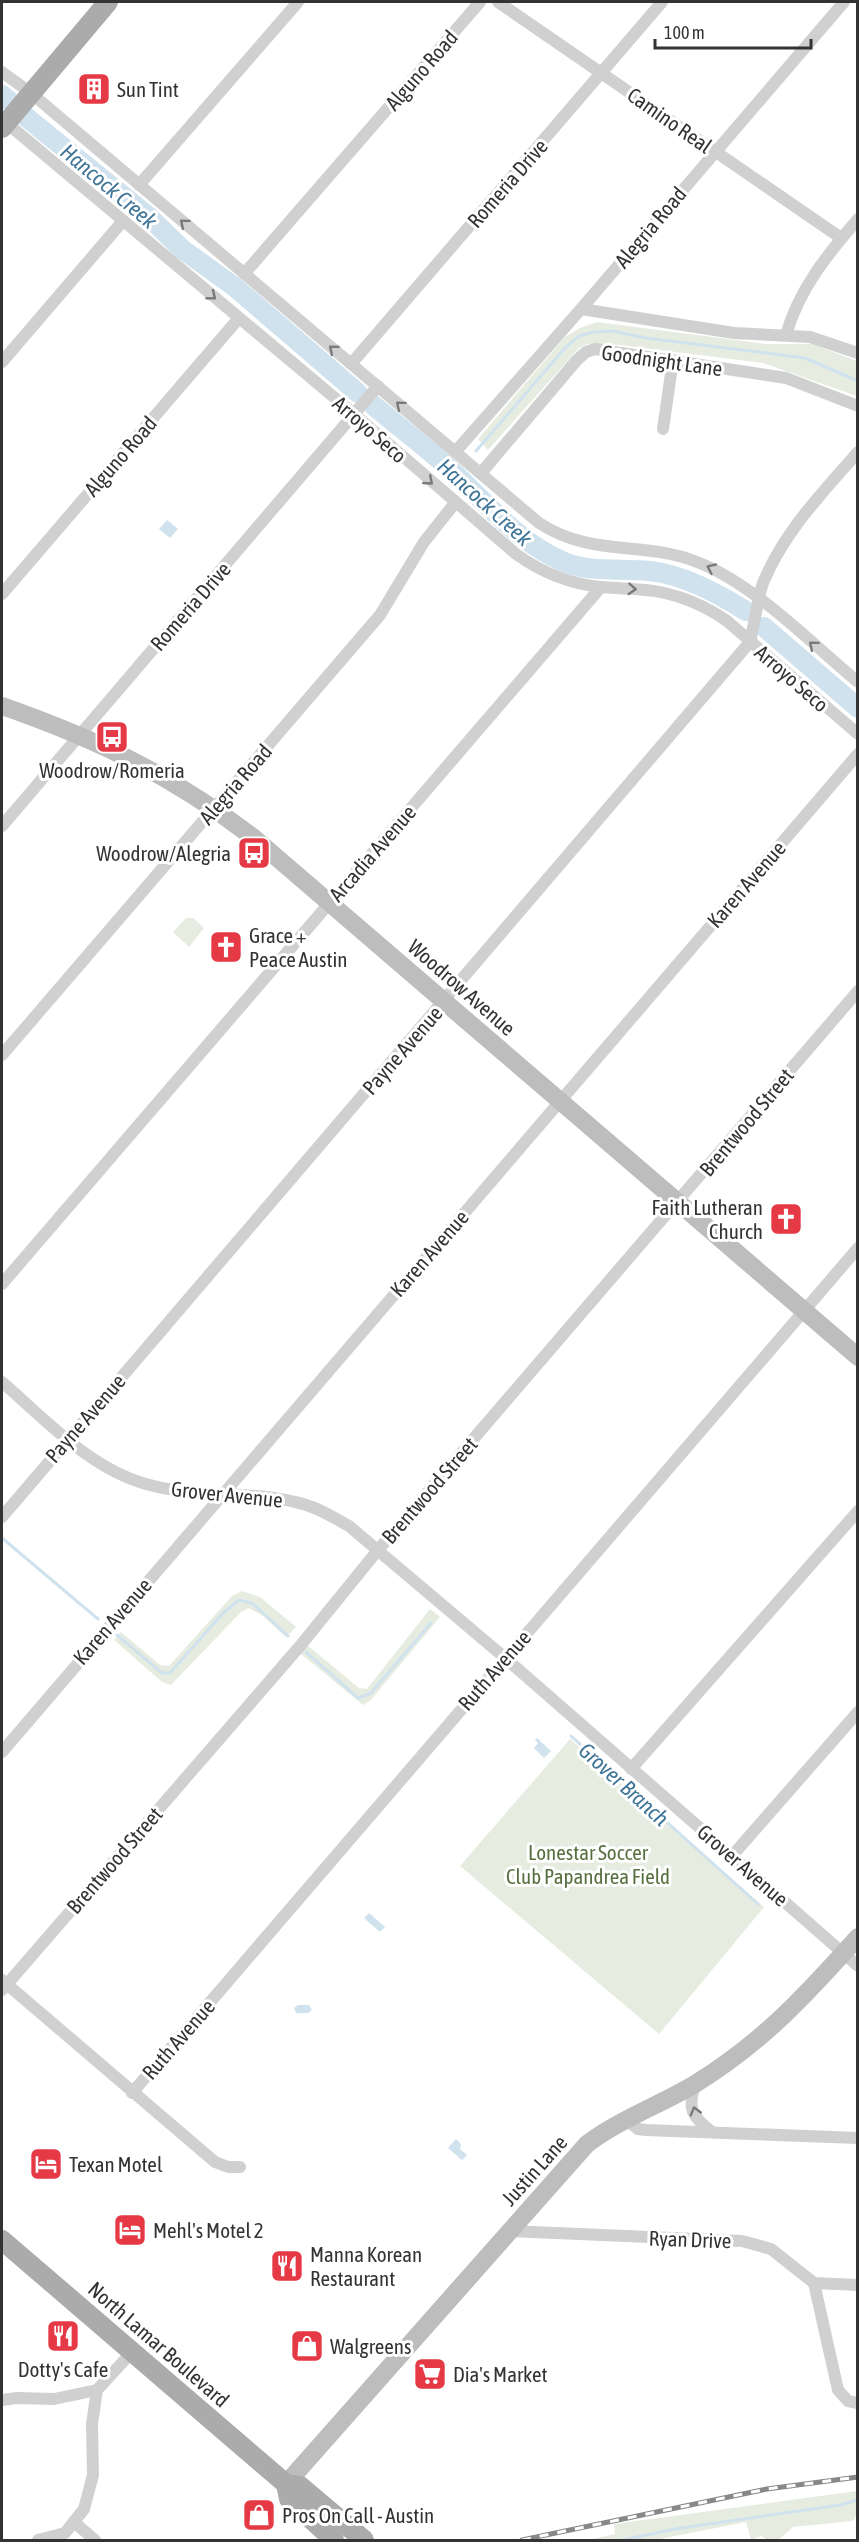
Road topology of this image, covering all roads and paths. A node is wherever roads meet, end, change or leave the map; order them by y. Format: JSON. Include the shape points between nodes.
{"nodes":[{"id":1,"x":108,"y":2,"type":"edge"},
{"id":2,"x":298,"y":2,"type":"edge"},
{"id":3,"x":480,"y":2,"type":"edge"},
{"id":4,"x":498,"y":2,"type":"edge"},
{"id":5,"x":662,"y":2,"type":"edge"},
{"id":6,"x":844,"y":2,"type":"edge"},
{"id":7,"x":2,"y":72,"type":"edge"},
{"id":8,"x":601,"y":73,"type":"junction"},
{"id":9,"x":31,"y":93,"type":"junction"},
{"id":10,"x":3,"y":123,"type":"edge"},
{"id":11,"x":715,"y":151,"type":"junction"},
{"id":12,"x":139,"y":185,"type":"junction"},
{"id":13,"x":858,"y":219,"type":"edge"},
{"id":14,"x":122,"y":222,"type":"junction"},
{"id":15,"x":841,"y":238,"type":"junction"},
{"id":16,"x":244,"y":274,"type":"junction"},
{"id":17,"x":581,"y":309,"type":"junction"},
{"id":18,"x":239,"y":318,"type":"junction"},
{"id":19,"x":786,"y":335,"type":"junction"},
{"id":20,"x":858,"y":353,"type":"edge"},
{"id":21,"x":674,"y":360,"type":"junction"},
{"id":22,"x":2,"y":362,"type":"edge"},
{"id":23,"x":351,"y":364,"type":"junction"},
{"id":24,"x":378,"y":386,"type":"junction"},
{"id":25,"x":858,"y":406,"type":"edge"},
{"id":26,"x":354,"y":414,"type":"junction"},
{"id":27,"x":663,"y":429,"type":"dead end"},
{"id":28,"x":456,"y":451,"type":"junction"},
{"id":29,"x":858,"y":452,"type":"edge"},
{"id":30,"x":481,"y":473,"type":"junction"},
{"id":31,"x":455,"y":503,"type":"junction"},
{"id":32,"x":601,"y":587,"type":"junction"},
{"id":33,"x":2,"y":594,"type":"edge"},
{"id":34,"x":760,"y":600,"type":"junction"},
{"id":35,"x":750,"y":642,"type":"junction"},
{"id":36,"x":858,"y":682,"type":"edge"},
{"id":37,"x":2,"y":706,"type":"edge"},
{"id":38,"x":858,"y":734,"type":"edge"},
{"id":39,"x":80,"y":735,"type":"junction"},
{"id":40,"x":858,"y":754,"type":"edge"},
{"id":41,"x":214,"y":808,"type":"junction"},
{"id":42,"x":2,"y":826,"type":"edge"},
{"id":43,"x":330,"y":903,"type":"junction"},
{"id":44,"x":858,"y":991,"type":"edge"},
{"id":45,"x":444,"y":1002,"type":"junction"},
{"id":46,"x":2,"y":1055,"type":"edge"},
{"id":47,"x":559,"y":1101,"type":"junction"},
{"id":48,"x":678,"y":1202,"type":"junction"},
{"id":49,"x":858,"y":1248,"type":"edge"},
{"id":50,"x":2,"y":1284,"type":"edge"},
{"id":51,"x":804,"y":1311,"type":"junction"},
{"id":52,"x":858,"y":1357,"type":"edge"},
{"id":53,"x":2,"y":1382,"type":"edge"},
{"id":54,"x":67,"y":1438,"type":"junction"},
{"id":55,"x":222,"y":1494,"type":"junction"},
{"id":56,"x":858,"y":1511,"type":"edge"},
{"id":57,"x":2,"y":1517,"type":"edge"},
{"id":58,"x":378,"y":1550,"type":"junction"},
{"id":59,"x":504,"y":1657,"type":"junction"},
{"id":60,"x":858,"y":1712,"type":"edge"},
{"id":61,"x":2,"y":1752,"type":"edge"},
{"id":62,"x":631,"y":1769,"type":"junction"},
{"id":63,"x":732,"y":1856,"type":"junction"},
{"id":64,"x":858,"y":1936,"type":"edge"},
{"id":65,"x":843,"y":1953,"type":"junction"},
{"id":66,"x":858,"y":1966,"type":"edge"},
{"id":67,"x":3,"y":1985,"type":"edge"},
{"id":68,"x":695,"y":2084,"type":"junction"},
{"id":69,"x":132,"y":2093,"type":"junction"},
{"id":70,"x":627,"y":2120,"type":"junction"},
{"id":71,"x":712,"y":2132,"type":"junction"},
{"id":72,"x":858,"y":2138,"type":"edge"},
{"id":73,"x":240,"y":2167,"type":"dead end"},
{"id":74,"x":509,"y":2231,"type":"junction"},
{"id":75,"x":2,"y":2240,"type":"edge"},
{"id":76,"x":814,"y":2283,"type":"junction"},
{"id":77,"x":858,"y":2285,"type":"edge"},
{"id":78,"x":132,"y":2352,"type":"junction"},
{"id":79,"x":97,"y":2390,"type":"junction"},
{"id":80,"x":2,"y":2400,"type":"edge"},
{"id":81,"x":858,"y":2403,"type":"edge"},
{"id":82,"x":286,"y":2484,"type":"junction"},
{"id":83,"x":75,"y":2523,"type":"junction"},
{"id":84,"x":38,"y":2541,"type":"edge"},
{"id":85,"x":95,"y":2541,"type":"edge"},
{"id":86,"x":334,"y":2541,"type":"edge"},
{"id":87,"x":364,"y":2541,"type":"edge"}],
"edges":[{"from":1,"to":9,"type":"main road"},
{"from":2,"to":12,"type":"street"},
{"from":3,"to":16,"type":"street","name":"Alguno Road"},
{"from":4,"to":8,"type":"street","name":"Camino Real"},
{"from":5,"to":8,"type":"street","name":"Romeria Drive"},
{"from":6,"to":11,"type":"street","name":"Alegria Road"},
{"from":7,"to":9,"type":"street","name":"Arroyo Seco"},
{"from":8,"to":11,"type":"street","name":"Camino Real"},
{"from":8,"to":23,"type":"street","name":"Romeria Drive"},
{"from":9,"to":10,"type":"main road"},
{"from":9,"to":12,"type":"street","name":"Arroyo Seco"},
{"from":10,"to":14,"type":"street","name":"Arroyo Seco"},
{"from":11,"to":15,"type":"street","name":"Camino Real"},
{"from":11,"to":17,"type":"street","name":"Alegria Road"},
{"from":16,"to":12,"type":"street","name":"Arroyo Seco","one_way":true},
{"from":13,"to":15,"type":"street"},
{"from":14,"to":18,"type":"street","name":"Arroyo Seco","one_way":true},
{"from":14,"to":22,"type":"street"},
{"from":15,"to":19,"type":"street","via":[[813,273],[793,311]]},
{"from":23,"to":16,"type":"street","name":"Arroyo Seco","one_way":true},
{"from":17,"to":19,"type":"street","via":[[734,333]]},
{"from":17,"to":28,"type":"street","name":"Alegria Road"},
{"from":18,"to":26,"type":"street","name":"Arroyo Seco"},
{"from":18,"to":33,"type":"street","name":"Alguno Road"},
{"from":19,"to":20,"type":"street","via":[[832,343]]},
{"from":21,"to":25,"type":"street","name":"Goodnight Lane","via":[[786,378]]},
{"from":21,"to":27,"type":"street"},
{"from":21,"to":30,"type":"street","name":"Goodnight Lane","via":[[608,350],[586,352]]},
{"from":23,"to":24,"type":"street","name":"Arroyo Seco"},
{"from":24,"to":26,"type":"street","name":"Romeria Drive"},
{"from":28,"to":24,"type":"street","name":"Arroyo Seco","one_way":true},
{"from":26,"to":31,"type":"street","name":"Arroyo Seco","one_way":true},
{"from":26,"to":39,"type":"street","name":"Romeria Drive"},
{"from":28,"to":30,"type":"street","name":"Arroyo Seco"},
{"from":29,"to":34,"type":"street","name":"Payne Avenue","via":[[787,537],[762,585]]},
{"from":34,"to":30,"type":"street","name":"Arroyo Seco","one_way":true,"via":[[729,577],[679,556],[568,539],[539,523]]},
{"from":31,"to":32,"type":"street","name":"Arroyo Seco","via":[[535,567]]},
{"from":31,"to":41,"type":"street","name":"Alegria Road","via":[[424,542],[380,615]]},
{"from":32,"to":35,"type":"street","name":"Arroyo Seco","one_way":true,"via":[[682,598],[722,617]]},
{"from":32,"to":43,"type":"street","name":"Arcadia Avenue"},
{"from":34,"to":35,"type":"street","name":"Payne Avenue"},
{"from":36,"to":34,"type":"street","name":"Arroyo Seco","one_way":true},
{"from":35,"to":38,"type":"street","name":"Arroyo Seco"},
{"from":35,"to":45,"type":"street","name":"Payne Avenue"},
{"from":37,"to":39,"type":"street","name":"Woodrow Avenue"},
{"from":39,"to":41,"type":"street","name":"Woodrow Avenue","via":[[150,768]]},
{"from":39,"to":42,"type":"street","name":"Romeria Drive"},
{"from":40,"to":47,"type":"street","name":"Karen Avenue"},
{"from":41,"to":43,"type":"street","name":"Woodrow Avenue"},
{"from":41,"to":46,"type":"street","name":"Alegria Road"},
{"from":43,"to":45,"type":"street","name":"Woodrow Avenue"},
{"from":43,"to":50,"type":"street","name":"Arcadia Avenue"},
{"from":44,"to":48,"type":"street","name":"Brentwood Street"},
{"from":45,"to":47,"type":"street","name":"Woodrow Avenue"},
{"from":45,"to":54,"type":"street","name":"Payne Avenue"},
{"from":47,"to":48,"type":"street","name":"Woodrow Avenue"},
{"from":47,"to":55,"type":"street","name":"Karen Avenue"},
{"from":48,"to":51,"type":"street","name":"Woodrow Avenue"},
{"from":48,"to":58,"type":"street","name":"Brentwood Street"},
{"from":49,"to":51,"type":"street","name":"Ruth Avenue"},
{"from":51,"to":52,"type":"street","name":"Woodrow Avenue"},
{"from":51,"to":59,"type":"street","name":"Ruth Avenue"},
{"from":53,"to":54,"type":"street","name":"Grover Avenue"},
{"from":54,"to":55,"type":"street","name":"Grover Avenue","via":[[124,1477],[177,1491]]},
{"from":54,"to":57,"type":"street","name":"Payne Avenue"},
{"from":55,"to":58,"type":"street","name":"Grover Avenue","via":[[271,1497],[322,1510]]},
{"from":55,"to":61,"type":"street","name":"Karen Avenue"},
{"from":56,"to":62,"type":"street"},
{"from":58,"to":59,"type":"street","name":"Grover Avenue"},
{"from":58,"to":67,"type":"street","name":"Brentwood Street","via":[[300,1646]]},
{"from":59,"to":62,"type":"street","name":"Grover Avenue"},
{"from":59,"to":69,"type":"street","name":"Ruth Avenue"},
{"from":60,"to":63,"type":"street"},
{"from":62,"to":63,"type":"street","name":"Grover Avenue"},
{"from":63,"to":65,"type":"street","name":"Grover Avenue"},
{"from":64,"to":65,"type":"street","name":"Justin Lane"},
{"from":65,"to":66,"type":"street","name":"Grover Avenue"},
{"from":65,"to":68,"type":"street","name":"Justin Lane","via":[[780,2020]]},
{"from":67,"to":69,"type":"street"},
{"from":68,"to":70,"type":"street","name":"Justin Lane"},
{"from":71,"to":68,"type":"street","one_way":true,"via":[[696,2119],[692,2110]]},
{"from":69,"to":73,"type":"street","via":[[215,2162]]},
{"from":70,"to":71,"type":"street","via":[[646,2130]]},
{"from":70,"to":74,"type":"street","name":"Justin Lane","via":[[587,2144]]},
{"from":71,"to":72,"type":"street"},
{"from":74,"to":76,"type":"street","name":"Ryan Drive","via":[[742,2241],[771,2249]]},
{"from":74,"to":82,"type":"street","name":"Justin Lane"},
{"from":75,"to":78,"type":"main road","name":"North Lamar Boulevard"},
{"from":76,"to":77,"type":"street"},
{"from":76,"to":81,"type":"street","via":[[838,2390],[848,2401]]},
{"from":78,"to":79,"type":"street"},
{"from":78,"to":82,"type":"main road","name":"North Lamar Boulevard"},
{"from":79,"to":80,"type":"street","via":[[54,2399]]},
{"from":79,"to":83,"type":"street","via":[[92,2424],[93,2475],[84,2509]]},
{"from":82,"to":86,"type":"main road","name":"North Lamar Boulevard","via":[[289,2499]]},
{"from":82,"to":87,"type":"main road","name":"North Lamar Boulevard","via":[[300,2486]]},
{"from":83,"to":84,"type":"street","via":[[65,2533]]},
{"from":83,"to":85,"type":"street"}]}
